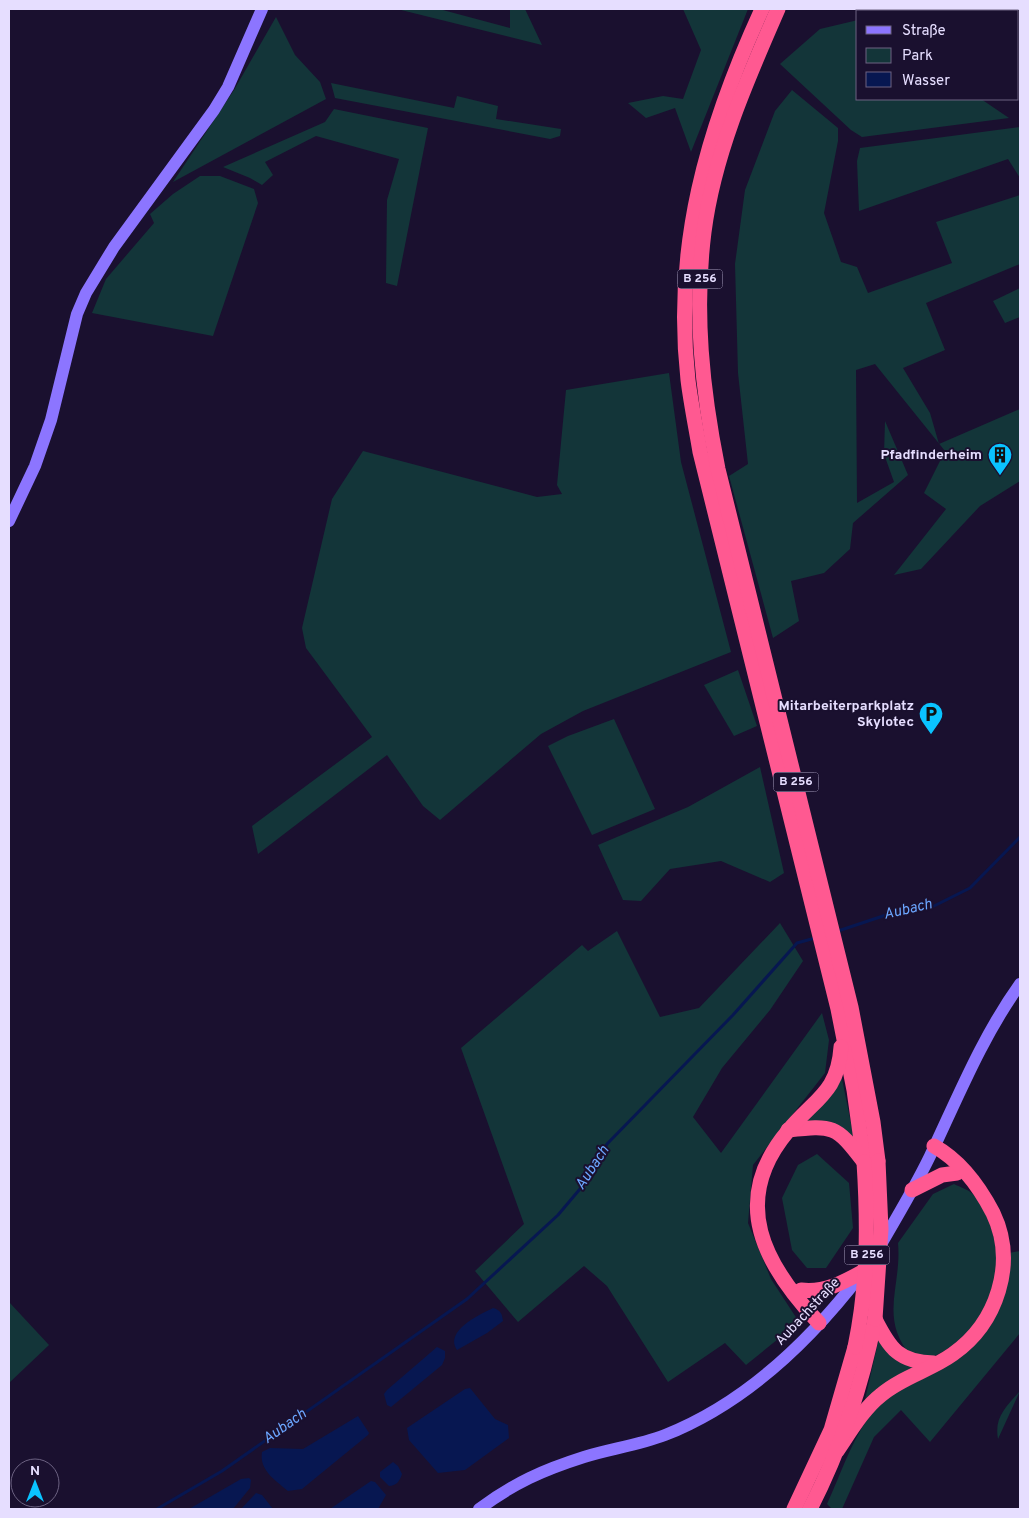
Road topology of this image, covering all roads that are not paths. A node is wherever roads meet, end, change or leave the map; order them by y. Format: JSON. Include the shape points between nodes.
{"nodes":[{"id":1,"x":262,"y":9,"type":"edge"},
{"id":2,"x":778,"y":9,"type":"edge"},
{"id":3,"x":760,"y":13,"type":"edge"},
{"id":4,"x":9,"y":522,"type":"edge"},
{"id":5,"x":733,"y":559,"type":"junction"},
{"id":6,"x":1020,"y":984,"type":"edge"},
{"id":7,"x":844,"y":1008,"type":"junction"},
{"id":8,"x":843,"y":1030,"type":"junction"},
{"id":9,"x":788,"y":1130,"type":"junction"},
{"id":10,"x":934,"y":1146,"type":"junction"},
{"id":11,"x":871,"y":1162,"type":"junction"},
{"id":12,"x":957,"y":1173,"type":"junction"},
{"id":13,"x":912,"y":1190,"type":"junction"},
{"id":14,"x":982,"y":1193,"type":"junction"},
{"id":15,"x":864,"y":1271,"type":"junction"},
{"id":16,"x":784,"y":1279,"type":"junction"},
{"id":17,"x":801,"y":1290,"type":"junction"},
{"id":18,"x":875,"y":1319,"type":"junction"},
{"id":19,"x":819,"y":1323,"type":"junction"},
{"id":20,"x":935,"y":1364,"type":"junction"},
{"id":21,"x":837,"y":1451,"type":"junction"},
{"id":22,"x":479,"y":1509,"type":"edge"},
{"id":23,"x":794,"y":1509,"type":"edge"},
{"id":24,"x":810,"y":1509,"type":"edge"}],
"edges":[{"from":1,"to":4,"type":"street","via":[[228,87],[214,110],[114,247],[86,293],[35,466]]},
{"from":2,"to":5,"type":"highway","number":"B 256","via":[[733,117],[715,176],[704,230],[700,272],[699,327],[703,380]]},
{"from":3,"to":5,"type":"highway","number":"B 256","via":[[709,144],[693,216],[686,272],[688,380],[700,452]]},
{"from":5,"to":7,"type":"highway","number":"B 256"},
{"from":6,"to":10,"type":"street","name":"Aubachstraße","via":[[981,1046]]},
{"from":7,"to":8,"type":"highway","number":"B 256"},
{"from":7,"to":11,"type":"highway","number":"B 256","via":[[872,1114]]},
{"from":8,"to":9,"type":"highway","via":[[838,1067],[831,1086]]},
{"from":8,"to":11,"type":"highway","number":"B 256"},
{"from":9,"to":11,"type":"highway","via":[[828,1127],[848,1140]]},
{"from":9,"to":16,"type":"highway","via":[[762,1176],[758,1206],[766,1252]]},
{"from":10,"to":12,"type":"highway","via":[[939,1162]]},
{"from":10,"to":13,"type":"street","name":"Aubachstraße"},
{"from":10,"to":14,"type":"highway","via":[[959,1165]]},
{"from":11,"to":18,"type":"highway","number":"B 256","bridge":true,"via":[[881,1229]]},
{"from":11,"to":23,"type":"highway","number":"B 256","bridge":true,"via":[[868,1252],[855,1347],[831,1430]]},
{"from":12,"to":13,"type":"highway","via":[[942,1175]]},
{"from":12,"to":14,"type":"highway"},
{"from":13,"to":15,"type":"street","name":"Aubachstraße"},
{"from":14,"to":20,"type":"highway","via":[[1001,1236],[1002,1274],[998,1294],[982,1327],[969,1342]]},
{"from":15,"to":17,"type":"highway","via":[[833,1287]]},
{"from":15,"to":19,"type":"street","name":"Aubachstraße"},
{"from":16,"to":17,"type":"highway"},
{"from":16,"to":19,"type":"highway"},
{"from":17,"to":19,"type":"highway","via":[[816,1304]]},
{"from":18,"to":20,"type":"highway","via":[[894,1351],[906,1359]]},
{"from":18,"to":21,"type":"highway","number":"B 256","via":[[864,1375]]},
{"from":19,"to":22,"type":"street","name":"Aubachstraße","via":[[777,1367],[695,1422],[663,1436],[584,1457],[523,1479]]},
{"from":20,"to":21,"type":"highway","via":[[879,1396]]},
{"from":21,"to":24,"type":"highway","number":"B 256"}]}
